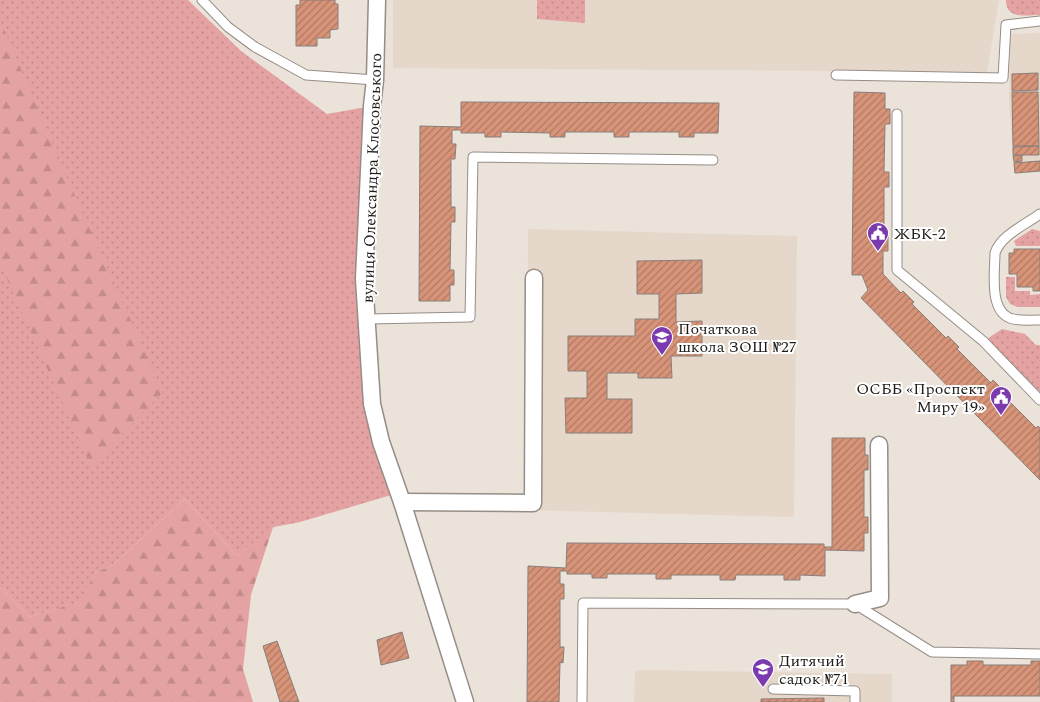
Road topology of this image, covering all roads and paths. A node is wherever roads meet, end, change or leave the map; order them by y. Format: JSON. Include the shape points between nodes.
{"nodes":[{"id":1,"x":202,"y":0,"type":"edge"},
{"id":2,"x":377,"y":0,"type":"edge"},
{"id":3,"x":1040,"y":21,"type":"edge"},
{"id":4,"x":836,"y":75,"type":"dead end"},
{"id":5,"x":375,"y":80,"type":"junction"},
{"id":6,"x":897,"y":114,"type":"dead end"},
{"id":7,"x":713,"y":160,"type":"dead end"},
{"id":8,"x":1040,"y":214,"type":"edge"},
{"id":9,"x":534,"y":278,"type":"dead end"},
{"id":10,"x":367,"y":319,"type":"junction"},
{"id":11,"x":1040,"y":320,"type":"edge"},
{"id":12,"x":1040,"y":400,"type":"edge"},
{"id":13,"x":879,"y":446,"type":"dead end"},
{"id":14,"x":402,"y":502,"type":"junction"},
{"id":15,"x":855,"y":604,"type":"junction"},
{"id":16,"x":1040,"y":654,"type":"edge"},
{"id":17,"x":773,"y":689,"type":"dead end"},
{"id":18,"x":465,"y":702,"type":"edge"},
{"id":19,"x":582,"y":702,"type":"edge"},
{"id":20,"x":855,"y":702,"type":"edge"}],
"edges":[{"from":1,"to":5,"type":"lane","via":[[228,27],[255,47],[306,76]]},
{"from":2,"to":5,"type":"street","name":"вулиця Олександра Клосовського"},
{"from":3,"to":4,"type":"lane","via":[[1006,25],[1003,78]]},
{"from":5,"to":10,"type":"street","name":"вулиця Олександра Клосовського","via":[[364,279]]},
{"from":6,"to":12,"type":"lane","via":[[897,270],[983,341]]},
{"from":7,"to":10,"type":"lane","via":[[473,157],[470,317]]},
{"from":8,"to":11,"type":"lane","via":[[997,247],[995,301],[1006,316],[1017,320]]},
{"from":9,"to":14,"type":"street","via":[[533,503]]},
{"from":10,"to":14,"type":"street","name":"вулиця Олександра Клосовського","via":[[372,404],[381,442]]},
{"from":13,"to":15,"type":"street","via":[[880,598]]},
{"from":14,"to":18,"type":"street","name":"вулиця Олександра Клосовського"},
{"from":15,"to":16,"type":"lane","via":[[932,652]]},
{"from":15,"to":19,"type":"lane","via":[[583,602]]},
{"from":17,"to":20,"type":"lane","via":[[855,691]]}]}
